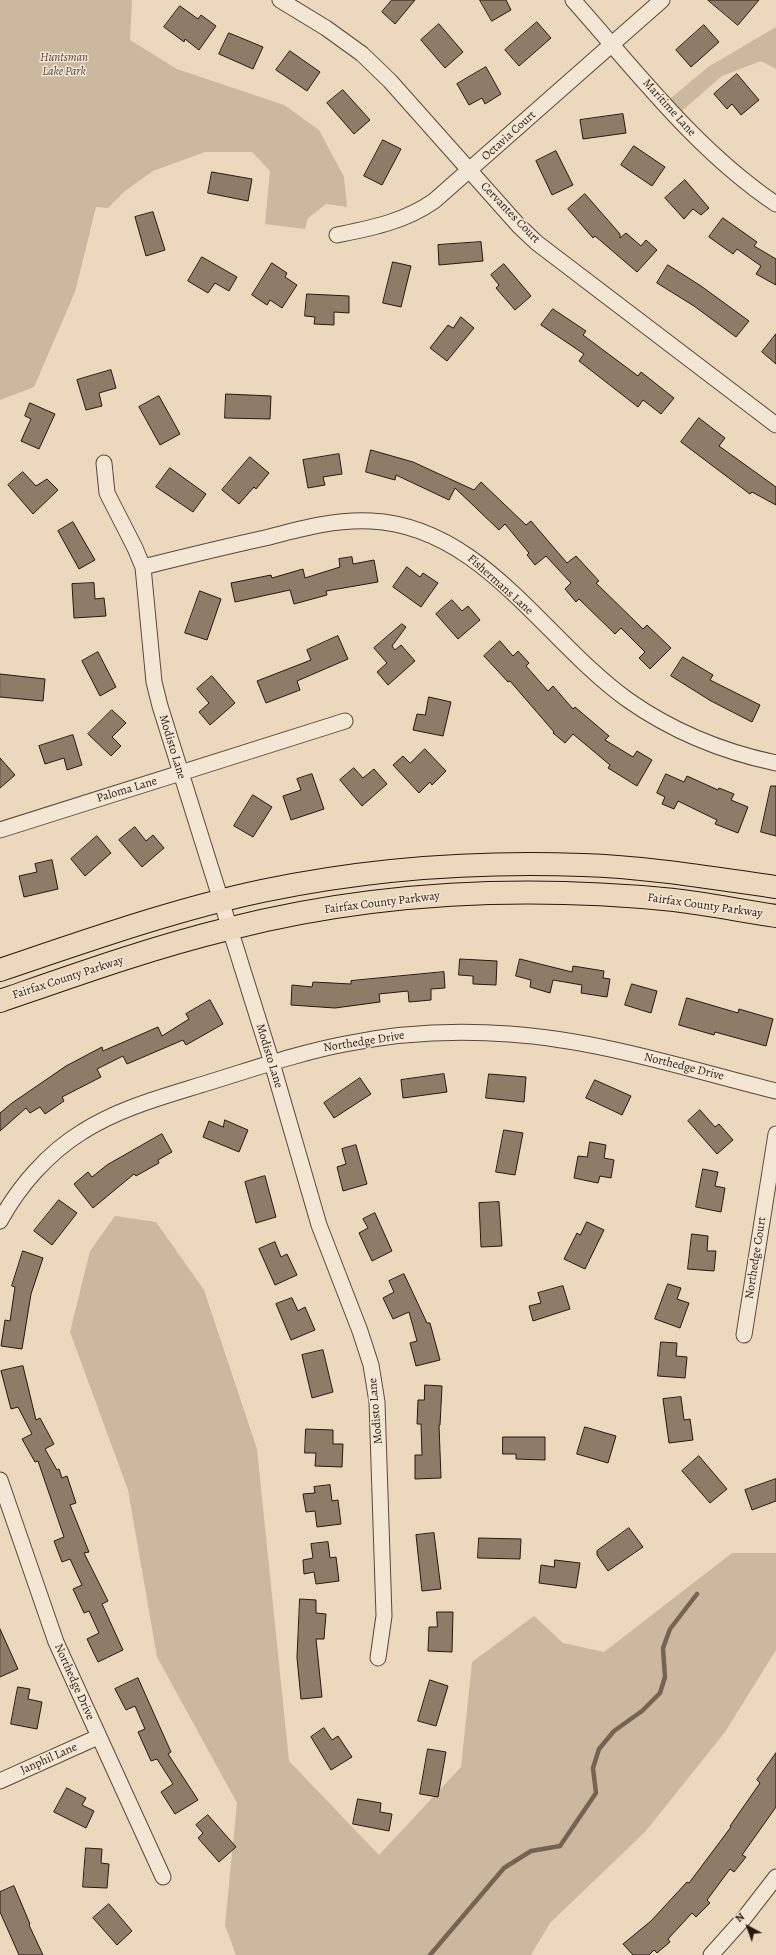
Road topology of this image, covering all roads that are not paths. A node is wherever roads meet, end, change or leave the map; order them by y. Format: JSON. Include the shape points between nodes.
{"nodes":[{"id":1,"x":280,"y":0,"type":"edge"},
{"id":2,"x":573,"y":0,"type":"edge"},
{"id":3,"x":662,"y":0,"type":"edge"},
{"id":4,"x":612,"y":44,"type":"junction"},
{"id":5,"x":470,"y":170,"type":"junction"},
{"id":6,"x":776,"y":204,"type":"edge"},
{"id":7,"x":337,"y":235,"type":"dead end"},
{"id":8,"x":776,"y":425,"type":"edge"},
{"id":9,"x":104,"y":463,"type":"dead end"},
{"id":10,"x":143,"y":567,"type":"junction"},
{"id":11,"x":345,"y":721,"type":"dead end"},
{"id":12,"x":776,"y":763,"type":"edge"},
{"id":13,"x":180,"y":774,"type":"junction"},
{"id":14,"x":0,"y":830,"type":"edge"},
{"id":15,"x":776,"y":887,"type":"edge"},
{"id":16,"x":221,"y":902,"type":"junction"},
{"id":17,"x":776,"y":916,"type":"edge"},
{"id":18,"x":229,"y":928,"type":"junction"},
{"id":19,"x":0,"y":970,"type":"edge"},
{"id":20,"x":0,"y":1000,"type":"edge"},
{"id":21,"x":272,"y":1063,"type":"junction"},
{"id":22,"x":776,"y":1091,"type":"edge"},
{"id":23,"x":776,"y":1134,"type":"edge"},
{"id":24,"x":0,"y":1221,"type":"edge"},
{"id":25,"x":744,"y":1335,"type":"dead end"},
{"id":26,"x":0,"y":1480,"type":"edge"},
{"id":27,"x":378,"y":1658,"type":"dead end"},
{"id":28,"x":98,"y":1737,"type":"junction"},
{"id":29,"x":0,"y":1781,"type":"edge"},
{"id":30,"x":163,"y":1877,"type":"dead end"},
{"id":31,"x":776,"y":1877,"type":"edge"},
{"id":32,"x":711,"y":1955,"type":"edge"}],
"edges":[{"from":1,"to":5,"type":"street","name":"Cervantes Court","via":[[362,54],[390,80]]},
{"from":2,"to":4,"type":"street","name":"Maritime Lane"},
{"from":3,"to":4,"type":"street","name":"Octavia Court"},
{"from":4,"to":5,"type":"street","name":"Octavia Court"},
{"from":4,"to":6,"type":"street","name":"Maritime Lane","via":[[697,140],[733,172]]},
{"from":5,"to":7,"type":"street","name":"Octavia Court","via":[[434,202],[412,215],[378,227]]},
{"from":5,"to":8,"type":"street","name":"Cervantes Court","via":[[537,243]]},
{"from":9,"to":10,"type":"street","name":"Modisto Lane","via":[[107,493]]},
{"from":10,"to":12,"type":"street","name":"Fishermans Lane","via":[[329,523],[371,521],[410,527],[429,534],[472,558],[602,679],[651,714],[701,740],[749,757]]},
{"from":10,"to":13,"type":"street","name":"Modisto Lane","via":[[154,682]]},
{"from":11,"to":13,"type":"street","name":"Paloma Lane"},
{"from":13,"to":14,"type":"street","name":"Paloma Lane"},
{"from":13,"to":16,"type":"street","name":"Modisto Lane"},
{"from":15,"to":16,"type":"highway","via":[[626,868],[501,864],[374,873],[299,884]]},
{"from":16,"to":18,"type":"street","name":"Modisto Lane"},
{"from":16,"to":19,"type":"highway","via":[[141,924]]},
{"from":17,"to":18,"type":"highway","name":"Fairfax County Parkway","via":[[675,900],[514,892],[433,896],[355,904]]},
{"from":18,"to":20,"type":"highway","name":"Fairfax County Parkway"},
{"from":18,"to":21,"type":"street","name":"Modisto Lane"},
{"from":21,"to":22,"type":"street","name":"Northedge Drive","via":[[326,1048],[382,1038],[464,1032],[509,1034],[572,1041]]},
{"from":21,"to":24,"type":"street","name":"Northedge Drive","via":[[128,1108],[87,1128],[50,1156],[24,1185]]},
{"from":21,"to":27,"type":"street","name":"Modisto Lane","via":[[319,1225],[360,1331],[375,1385],[384,1616]]},
{"from":23,"to":25,"type":"street","name":"Northedge Court"},
{"from":26,"to":28,"type":"street","name":"Northedge Drive","via":[[56,1642]]},
{"from":28,"to":29,"type":"street","name":"Janphil Lane"},
{"from":28,"to":30,"type":"street","name":"Northedge Drive"},
{"from":31,"to":32,"type":"street"}]}
